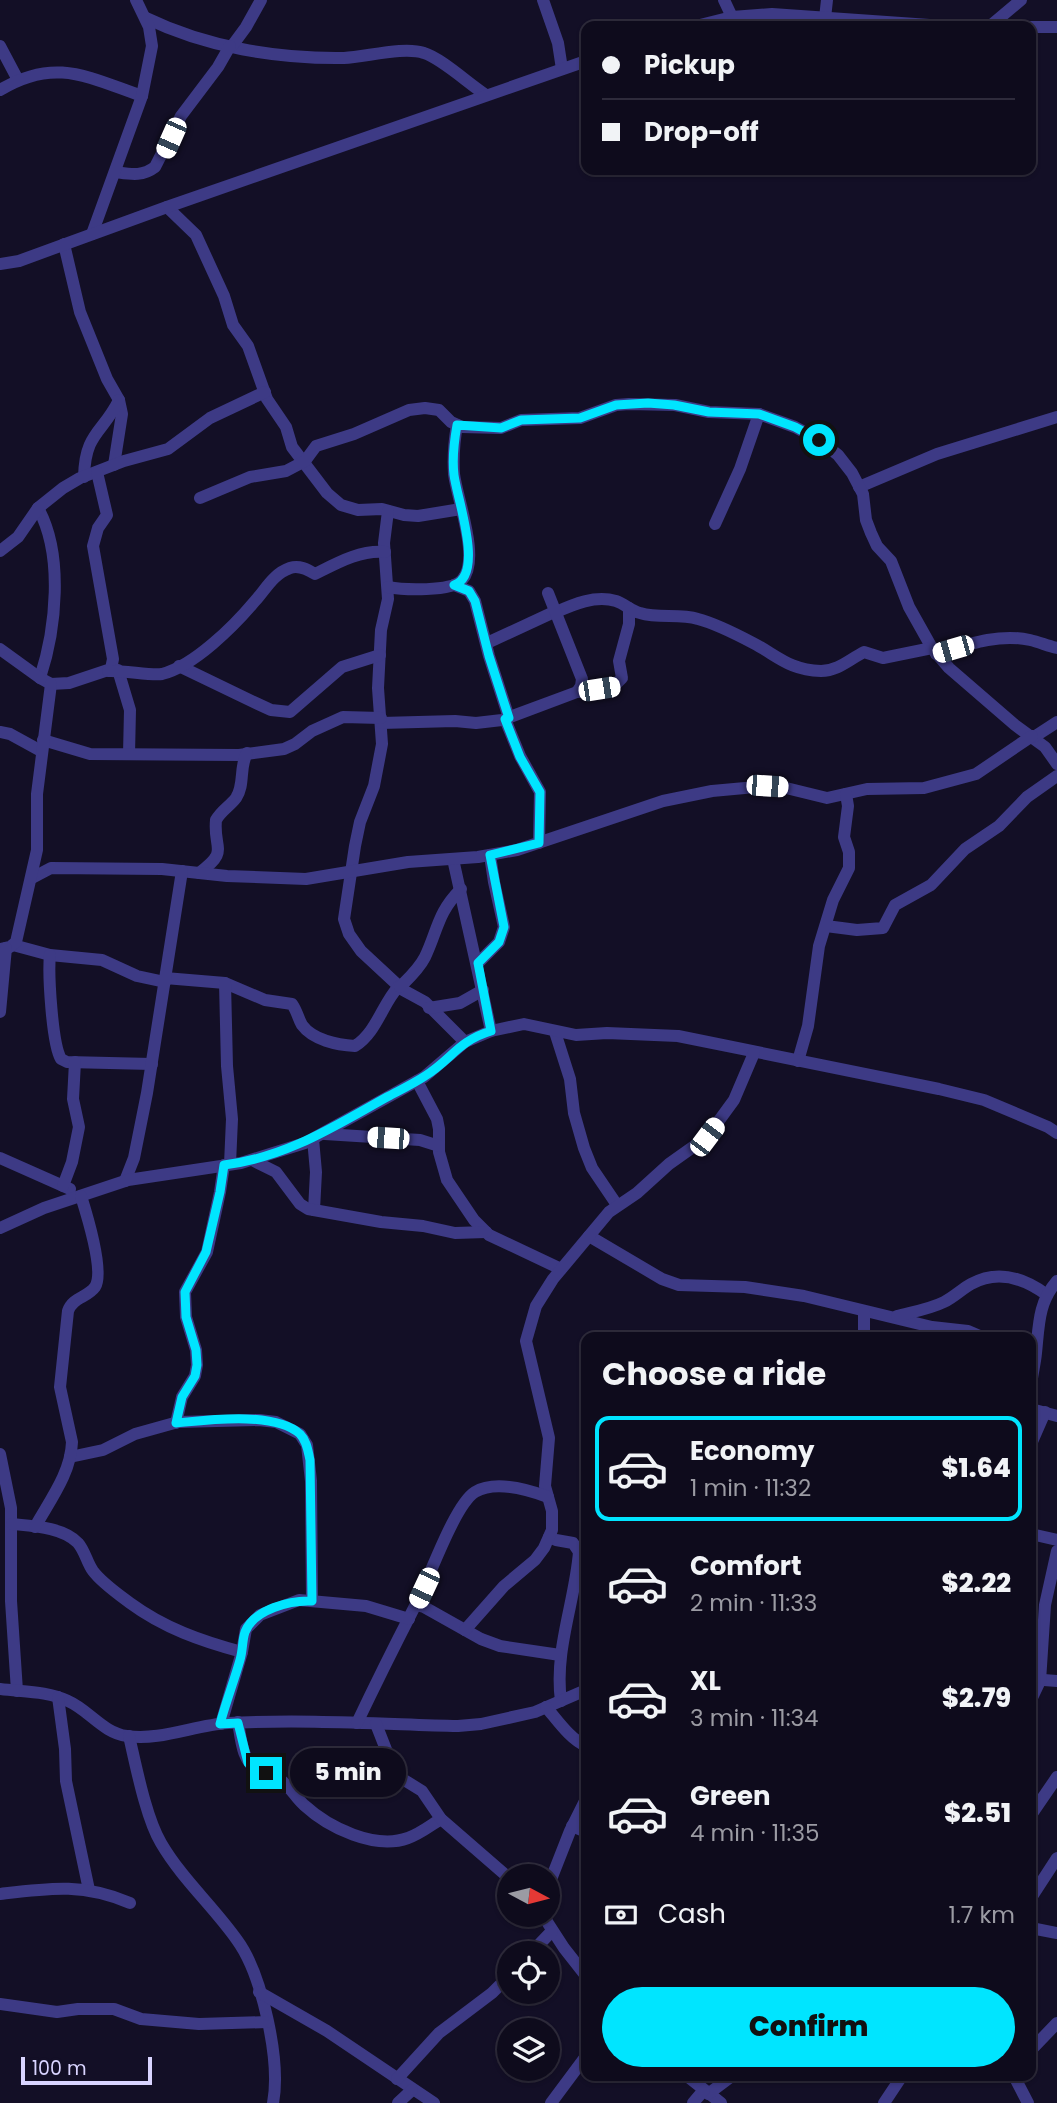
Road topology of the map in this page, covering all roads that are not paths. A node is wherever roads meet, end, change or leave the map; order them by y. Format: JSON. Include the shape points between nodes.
{"nodes":[{"id":1,"x":136,"y":0,"type":"edge"},
{"id":2,"x":261,"y":0,"type":"edge"},
{"id":3,"x":543,"y":0,"type":"edge"},
{"id":4,"x":724,"y":0,"type":"edge"},
{"id":5,"x":827,"y":0,"type":"edge"},
{"id":6,"x":1021,"y":0,"type":"edge"},
{"id":7,"x":732,"y":17,"type":"junction"},
{"id":8,"x":146,"y":18,"type":"junction"},
{"id":9,"x":825,"y":18,"type":"junction"},
{"id":10,"x":718,"y":21,"type":"edge"},
{"id":11,"x":870,"y":21,"type":"edge"},
{"id":12,"x":996,"y":21,"type":"edge"},
{"id":13,"x":1036,"y":27,"type":"edge"},
{"id":14,"x":1057,"y":27,"type":"edge"},
{"id":15,"x":0,"y":46,"type":"edge"},
{"id":16,"x":231,"y":46,"type":"junction"},
{"id":17,"x":581,"y":63,"type":"edge"},
{"id":18,"x":562,"y":69,"type":"junction"},
{"id":19,"x":18,"y":80,"type":"junction"},
{"id":20,"x":0,"y":90,"type":"edge"},
{"id":21,"x":485,"y":95,"type":"junction"},
{"id":22,"x":142,"y":96,"type":"junction"},
{"id":23,"x":115,"y":172,"type":"junction"},
{"id":24,"x":167,"y":207,"type":"junction"},
{"id":25,"x":92,"y":234,"type":"junction"},
{"id":26,"x":64,"y":244,"type":"junction"},
{"id":27,"x":0,"y":264,"type":"edge"},
{"id":28,"x":265,"y":392,"type":"junction"},
{"id":29,"x":119,"y":400,"type":"junction"},
{"id":30,"x":759,"y":414,"type":"junction"},
{"id":31,"x":1057,"y":417,"type":"edge"},
{"id":32,"x":457,"y":425,"type":"junction"},
{"id":33,"x":304,"y":461,"type":"junction"},
{"id":34,"x":114,"y":465,"type":"junction"},
{"id":35,"x":91,"y":474,"type":"junction"},
{"id":36,"x":859,"y":487,"type":"junction"},
{"id":37,"x":200,"y":498,"type":"dead end"},
{"id":38,"x":38,"y":508,"type":"junction"},
{"id":39,"x":461,"y":509,"type":"junction"},
{"id":40,"x":388,"y":511,"type":"junction"},
{"id":41,"x":715,"y":524,"type":"dead end"},
{"id":42,"x":0,"y":551,"type":"edge"},
{"id":43,"x":385,"y":552,"type":"junction"},
{"id":44,"x":454,"y":585,"type":"junction"},
{"id":45,"x":388,"y":587,"type":"junction"},
{"id":46,"x":548,"y":593,"type":"dead end"},
{"id":47,"x":629,"y":608,"type":"junction"},
{"id":48,"x":554,"y":612,"type":"junction"},
{"id":49,"x":487,"y":643,"type":"junction"},
{"id":50,"x":1057,"y":648,"type":"edge"},
{"id":51,"x":0,"y":649,"type":"edge"},
{"id":52,"x":934,"y":651,"type":"junction"},
{"id":53,"x":380,"y":655,"type":"junction"},
{"id":54,"x":179,"y":666,"type":"junction"},
{"id":55,"x":113,"y":670,"type":"junction"},
{"id":56,"x":45,"y":681,"type":"junction"},
{"id":57,"x":577,"y":692,"type":"junction"},
{"id":58,"x":507,"y":718,"type":"junction"},
{"id":59,"x":381,"y":720,"type":"junction"},
{"id":60,"x":1057,"y":722,"type":"edge"},
{"id":61,"x":0,"y":732,"type":"edge"},
{"id":62,"x":1033,"y":737,"type":"junction"},
{"id":63,"x":42,"y":745,"type":"junction"},
{"id":64,"x":247,"y":753,"type":"junction"},
{"id":65,"x":129,"y":754,"type":"junction"},
{"id":66,"x":1057,"y":764,"type":"edge"},
{"id":67,"x":1057,"y":776,"type":"edge"},
{"id":68,"x":846,"y":794,"type":"junction"},
{"id":69,"x":539,"y":843,"type":"junction"},
{"id":70,"x":490,"y":855,"type":"junction"},
{"id":71,"x":453,"y":859,"type":"junction"},
{"id":72,"x":182,"y":871,"type":"junction"},
{"id":73,"x":351,"y":872,"type":"junction"},
{"id":74,"x":199,"y":873,"type":"junction"},
{"id":75,"x":32,"y":878,"type":"junction"},
{"id":76,"x":461,"y":890,"type":"junction"},
{"id":77,"x":825,"y":926,"type":"junction"},
{"id":78,"x":6,"y":947,"type":"edge"},
{"id":79,"x":50,"y":955,"type":"junction"},
{"id":80,"x":478,"y":963,"type":"junction"},
{"id":81,"x":165,"y":980,"type":"junction"},
{"id":82,"x":225,"y":983,"type":"junction"},
{"id":83,"x":399,"y":986,"type":"junction"},
{"id":84,"x":484,"y":990,"type":"junction"},
{"id":85,"x":429,"y":1007,"type":"junction"},
{"id":86,"x":0,"y":1012,"type":"edge"},
{"id":87,"x":491,"y":1031,"type":"junction"},
{"id":88,"x":555,"y":1032,"type":"junction"},
{"id":89,"x":464,"y":1042,"type":"junction"},
{"id":90,"x":754,"y":1053,"type":"junction"},
{"id":91,"x":799,"y":1061,"type":"junction"},
{"id":92,"x":75,"y":1062,"type":"junction"},
{"id":93,"x":152,"y":1064,"type":"junction"},
{"id":94,"x":417,"y":1081,"type":"junction"},
{"id":95,"x":1057,"y":1133,"type":"edge"},
{"id":96,"x":318,"y":1137,"type":"junction"},
{"id":97,"x":439,"y":1146,"type":"junction"},
{"id":98,"x":0,"y":1158,"type":"edge"},
{"id":99,"x":251,"y":1160,"type":"junction"},
{"id":100,"x":227,"y":1165,"type":"junction"},
{"id":101,"x":125,"y":1181,"type":"junction"},
{"id":102,"x":63,"y":1186,"type":"junction"},
{"id":103,"x":83,"y":1195,"type":"junction"},
{"id":104,"x":617,"y":1205,"type":"junction"},
{"id":105,"x":314,"y":1210,"type":"junction"},
{"id":106,"x":0,"y":1228,"type":"edge"},
{"id":107,"x":486,"y":1232,"type":"junction"},
{"id":108,"x":589,"y":1236,"type":"junction"},
{"id":109,"x":561,"y":1269,"type":"junction"},
{"id":110,"x":1057,"y":1280,"type":"edge"},
{"id":111,"x":1047,"y":1295,"type":"junction"},
{"id":112,"x":864,"y":1312,"type":"junction"},
{"id":113,"x":890,"y":1317,"type":"junction"},
{"id":114,"x":864,"y":1332,"type":"edge"},
{"id":115,"x":970,"y":1332,"type":"edge"},
{"id":116,"x":1036,"y":1336,"type":"edge"},
{"id":117,"x":1051,"y":1414,"type":"edge"},
{"id":118,"x":176,"y":1423,"type":"junction"},
{"id":119,"x":1036,"y":1436,"type":"edge"},
{"id":120,"x":0,"y":1454,"type":"edge"},
{"id":121,"x":70,"y":1457,"type":"junction"},
{"id":122,"x":548,"y":1497,"type":"junction"},
{"id":123,"x":35,"y":1527,"type":"junction"},
{"id":124,"x":8,"y":1530,"type":"edge"},
{"id":125,"x":1036,"y":1536,"type":"edge"},
{"id":126,"x":549,"y":1537,"type":"junction"},
{"id":127,"x":1057,"y":1539,"type":"edge"},
{"id":128,"x":1057,"y":1551,"type":"edge"},
{"id":129,"x":1053,"y":1593,"type":"edge"},
{"id":130,"x":312,"y":1601,"type":"junction"},
{"id":131,"x":416,"y":1605,"type":"junction"},
{"id":132,"x":408,"y":1619,"type":"junction"},
{"id":133,"x":465,"y":1630,"type":"junction"},
{"id":134,"x":242,"y":1651,"type":"junction"},
{"id":135,"x":560,"y":1655,"type":"junction"},
{"id":136,"x":1036,"y":1672,"type":"edge"},
{"id":137,"x":1036,"y":1680,"type":"edge"},
{"id":138,"x":1057,"y":1681,"type":"edge"},
{"id":139,"x":0,"y":1689,"type":"edge"},
{"id":140,"x":17,"y":1691,"type":"junction"},
{"id":141,"x":581,"y":1692,"type":"edge"},
{"id":142,"x":58,"y":1697,"type":"junction"},
{"id":143,"x":561,"y":1701,"type":"junction"},
{"id":144,"x":546,"y":1707,"type":"junction"},
{"id":145,"x":238,"y":1723,"type":"junction"},
{"id":146,"x":357,"y":1723,"type":"junction"},
{"id":147,"x":220,"y":1724,"type":"junction"},
{"id":148,"x":376,"y":1724,"type":"junction"},
{"id":149,"x":129,"y":1736,"type":"junction"},
{"id":150,"x":581,"y":1744,"type":"edge"},
{"id":151,"x":1057,"y":1777,"type":"edge"},
{"id":152,"x":1036,"y":1808,"type":"edge"},
{"id":153,"x":581,"y":1809,"type":"edge"},
{"id":154,"x":441,"y":1819,"type":"junction"},
{"id":155,"x":572,"y":1826,"type":"junction"},
{"id":156,"x":581,"y":1830,"type":"edge"},
{"id":157,"x":1057,"y":1858,"type":"edge"},
{"id":158,"x":557,"y":1864,"type":"edge"},
{"id":159,"x":497,"y":1868,"type":"edge"},
{"id":160,"x":89,"y":1890,"type":"junction"},
{"id":161,"x":1036,"y":1890,"type":"edge"},
{"id":162,"x":0,"y":1894,"type":"edge"},
{"id":163,"x":130,"y":1903,"type":"dead end"},
{"id":164,"x":550,"y":1927,"type":"edge"},
{"id":165,"x":1036,"y":1929,"type":"edge"},
{"id":166,"x":552,"y":1931,"type":"junction"},
{"id":167,"x":1057,"y":1933,"type":"edge"},
{"id":168,"x":542,"y":1941,"type":"edge"},
{"id":169,"x":581,"y":1969,"type":"edge"},
{"id":170,"x":497,"y":1988,"type":"edge"},
{"id":171,"x":259,"y":1992,"type":"junction"},
{"id":172,"x":0,"y":2004,"type":"edge"},
{"id":173,"x":267,"y":2022,"type":"junction"},
{"id":174,"x":1057,"y":2023,"type":"edge"},
{"id":175,"x":1036,"y":2045,"type":"edge"},
{"id":176,"x":581,"y":2063,"type":"edge"},
{"id":177,"x":397,"y":2079,"type":"junction"},
{"id":178,"x":693,"y":2081,"type":"edge"},
{"id":179,"x":724,"y":2081,"type":"edge"},
{"id":180,"x":899,"y":2081,"type":"edge"},
{"id":181,"x":1017,"y":2081,"type":"edge"},
{"id":182,"x":412,"y":2090,"type":"junction"},
{"id":183,"x":706,"y":2092,"type":"junction"},
{"id":184,"x":273,"y":2103,"type":"edge"},
{"id":185,"x":398,"y":2103,"type":"edge"},
{"id":186,"x":433,"y":2103,"type":"edge"},
{"id":187,"x":551,"y":2103,"type":"edge"},
{"id":188,"x":693,"y":2103,"type":"edge"},
{"id":189,"x":721,"y":2103,"type":"edge"},
{"id":190,"x":884,"y":2103,"type":"edge"},
{"id":191,"x":1028,"y":2103,"type":"edge"}],
"edges":[{"from":1,"to":8,"type":"street"},
{"from":2,"to":16,"type":"street"},
{"from":3,"to":18,"type":"street"},
{"from":4,"to":7,"type":"street"},
{"from":5,"to":9,"type":"street"},
{"from":6,"to":12,"type":"street"},
{"from":7,"to":9,"type":"street"},
{"from":7,"to":10,"type":"street"},
{"from":8,"to":16,"type":"street"},
{"from":8,"to":22,"type":"street","via":[[152,46]]},
{"from":9,"to":11,"type":"street"},
{"from":13,"to":14,"type":"street"},
{"from":15,"to":19,"type":"street"},
{"from":16,"to":21,"type":"street","via":[[285,56],[424,53]]},
{"from":16,"to":23,"type":"street","via":[[181,116],[155,167],[135,175]]},
{"from":17,"to":18,"type":"street"},
{"from":18,"to":21,"type":"street"},
{"from":19,"to":20,"type":"street"},
{"from":19,"to":22,"type":"street","via":[[60,71]]},
{"from":21,"to":24,"type":"street"},
{"from":22,"to":23,"type":"street"},
{"from":23,"to":25,"type":"street"},
{"from":24,"to":25,"type":"street"},
{"from":24,"to":28,"type":"street","via":[[196,235]]},
{"from":25,"to":26,"type":"street"},
{"from":26,"to":27,"type":"street"},
{"from":26,"to":29,"type":"street","via":[[80,312]]},
{"from":28,"to":33,"type":"street","via":[[292,447]]},
{"from":28,"to":34,"type":"street","via":[[210,418],[168,449]]},
{"from":29,"to":34,"type":"street","via":[[122,414]]},
{"from":29,"to":35,"type":"street","via":[[92,438],[87,452]]},
{"from":30,"to":32,"type":"street","via":[[629,404],[580,418],[521,420],[501,428]]},
{"from":30,"to":36,"type":"street","via":[[819,440],[838,455]]},
{"from":30,"to":41,"type":"street"},
{"from":31,"to":36,"type":"street","via":[[937,454]]},
{"from":32,"to":33,"type":"street","via":[[439,410],[409,410],[316,446]]},
{"from":32,"to":39,"type":"street","via":[[454,473]]},
{"from":33,"to":37,"type":"street"},
{"from":33,"to":40,"type":"street","via":[[341,505]]},
{"from":34,"to":35,"type":"street"},
{"from":35,"to":38,"type":"street"},
{"from":35,"to":55,"type":"street","via":[[107,515],[93,546]]},
{"from":36,"to":52,"type":"street","via":[[877,546],[891,561],[909,607]]},
{"from":38,"to":42,"type":"street","via":[[18,537]]},
{"from":38,"to":56,"type":"street","via":[[48,531],[54,602]]},
{"from":39,"to":40,"type":"street","via":[[418,516]]},
{"from":39,"to":44,"type":"street","via":[[468,544],[467,570]]},
{"from":40,"to":43,"type":"street"},
{"from":43,"to":45,"type":"street"},
{"from":43,"to":54,"type":"street","via":[[359,554],[317,573],[291,568],[274,577],[221,637]]},
{"from":44,"to":45,"type":"street"},
{"from":44,"to":49,"type":"street","via":[[469,591],[475,601]]},
{"from":45,"to":53,"type":"street"},
{"from":46,"to":48,"type":"street"},
{"from":47,"to":48,"type":"street","via":[[603,599]]},
{"from":47,"to":52,"type":"street","via":[[647,615],[699,619],[754,643],[787,664],[808,669],[831,670],[864,653],[883,658]]},
{"from":47,"to":57,"type":"street","via":[[619,683]]},
{"from":48,"to":49,"type":"street"},
{"from":48,"to":57,"type":"street","via":[[582,679]]},
{"from":49,"to":58,"type":"street"},
{"from":50,"to":52,"type":"street","via":[[1007,637]]},
{"from":51,"to":56,"type":"street"},
{"from":52,"to":62,"type":"street"},
{"from":53,"to":54,"type":"street","via":[[342,667],[290,712],[258,705]]},
{"from":53,"to":59,"type":"street"},
{"from":54,"to":55,"type":"street","via":[[155,675]]},
{"from":55,"to":56,"type":"street","via":[[69,683]]},
{"from":55,"to":65,"type":"street","via":[[125,688],[130,710]]},
{"from":56,"to":63,"type":"street"},
{"from":57,"to":58,"type":"street"},
{"from":58,"to":59,"type":"street","via":[[476,723]]},
{"from":58,"to":69,"type":"street","via":[[520,757],[540,792]]},
{"from":59,"to":64,"type":"street","via":[[343,717],[284,749]]},
{"from":59,"to":73,"type":"street","via":[[380,762],[360,822]]},
{"from":60,"to":62,"type":"street"},
{"from":61,"to":63,"type":"street"},
{"from":62,"to":66,"type":"street"},
{"from":62,"to":68,"type":"street","via":[[976,774],[924,788]]},
{"from":63,"to":65,"type":"street","via":[[90,754]]},
{"from":63,"to":75,"type":"street"},
{"from":64,"to":65,"type":"street"},
{"from":64,"to":74,"type":"street","via":[[235,799],[216,820],[219,852]]},
{"from":67,"to":77,"type":"street","via":[[965,849],[931,885],[895,905],[883,928]]},
{"from":68,"to":69,"type":"street","via":[[827,798],[767,786],[712,790],[663,801]]},
{"from":68,"to":77,"type":"street","via":[[844,837],[849,868]]},
{"from":69,"to":70,"type":"street"},
{"from":70,"to":71,"type":"street"},
{"from":70,"to":80,"type":"street","via":[[504,927],[499,942]]},
{"from":71,"to":73,"type":"street"},
{"from":71,"to":76,"type":"street"},
{"from":72,"to":74,"type":"street"},
{"from":72,"to":75,"type":"street","via":[[51,868]]},
{"from":72,"to":81,"type":"street"},
{"from":73,"to":74,"type":"street","via":[[290,879]]},
{"from":73,"to":83,"type":"street","via":[[344,919],[349,934]]},
{"from":75,"to":78,"type":"street","via":[[19,934]]},
{"from":76,"to":80,"type":"street"},
{"from":76,"to":83,"type":"street","via":[[445,907],[416,971]]},
{"from":77,"to":91,"type":"street"},
{"from":78,"to":79,"type":"street"},
{"from":78,"to":86,"type":"street"},
{"from":79,"to":81,"type":"street","via":[[102,960],[137,976]]},
{"from":79,"to":92,"type":"street","via":[[56,1045],[61,1059]]},
{"from":80,"to":84,"type":"street"},
{"from":81,"to":82,"type":"street"},
{"from":81,"to":93,"type":"street"},
{"from":82,"to":83,"type":"street","via":[[265,1000],[292,1004],[311,1034],[355,1046],[378,1022]]},
{"from":82,"to":100,"type":"street","via":[[232,1102]]},
{"from":83,"to":85,"type":"street"},
{"from":84,"to":85,"type":"street","via":[[460,1003]]},
{"from":84,"to":87,"type":"street"},
{"from":85,"to":89,"type":"street"},
{"from":87,"to":88,"type":"street","via":[[524,1024]]},
{"from":87,"to":89,"type":"street"},
{"from":88,"to":90,"type":"street","via":[[678,1036]]},
{"from":88,"to":104,"type":"street","via":[[570,1079],[583,1149]]},
{"from":89,"to":94,"type":"street"},
{"from":90,"to":91,"type":"street"},
{"from":90,"to":104,"type":"street","via":[[734,1100],[707,1137]]},
{"from":91,"to":95,"type":"street","via":[[984,1100]]},
{"from":92,"to":93,"type":"street"},
{"from":92,"to":102,"type":"street","via":[[72,1099],[79,1127]]},
{"from":93,"to":101,"type":"street","via":[[141,1129]]},
{"from":94,"to":96,"type":"street"},
{"from":94,"to":97,"type":"street","via":[[437,1119]]},
{"from":96,"to":97,"type":"street","via":[[420,1140]]},
{"from":96,"to":99,"type":"street"},
{"from":96,"to":105,"type":"street"},
{"from":97,"to":107,"type":"street","via":[[447,1180]]},
{"from":98,"to":102,"type":"street"},
{"from":99,"to":100,"type":"street"},
{"from":99,"to":105,"type":"street","via":[[276,1172],[300,1204]]},
{"from":100,"to":101,"type":"street"},
{"from":100,"to":118,"type":"street","via":[[206,1252],[185,1292],[197,1365]]},
{"from":101,"to":103,"type":"street"},
{"from":102,"to":103,"type":"street"},
{"from":103,"to":106,"type":"street"},
{"from":103,"to":121,"type":"street","via":[[97,1282],[68,1311],[60,1387],[72,1441]]},
{"from":104,"to":108,"type":"street"},
{"from":105,"to":107,"type":"street","via":[[455,1233]]},
{"from":107,"to":109,"type":"street"},
{"from":108,"to":109,"type":"street"},
{"from":108,"to":112,"type":"street","via":[[680,1285],[772,1291]]},
{"from":109,"to":122,"type":"street","via":[[536,1306],[526,1341],[549,1438]]},
{"from":110,"to":111,"type":"street"},
{"from":111,"to":113,"type":"street","via":[[1025,1280],[989,1277],[943,1302]]},
{"from":111,"to":116,"type":"street"},
{"from":112,"to":113,"type":"street"},
{"from":112,"to":114,"type":"street"},
{"from":113,"to":115,"type":"street"},
{"from":117,"to":119,"type":"street"},
{"from":118,"to":121,"type":"street"},
{"from":118,"to":130,"type":"street","via":[[259,1420],[276,1422],[300,1434],[307,1445],[312,1481]]},
{"from":120,"to":124,"type":"street","via":[[9,1489]]},
{"from":121,"to":123,"type":"street"},
{"from":122,"to":126,"type":"street","via":[[554,1520]]},
{"from":122,"to":131,"type":"street","via":[[500,1487],[472,1494],[455,1519]]},
{"from":123,"to":124,"type":"street"},
{"from":123,"to":134,"type":"street","via":[[71,1537],[93,1571],[158,1621],[188,1636]]},
{"from":124,"to":140,"type":"street"},
{"from":125,"to":127,"type":"street"},
{"from":126,"to":133,"type":"street","via":[[535,1560],[504,1586]]},
{"from":126,"to":135,"type":"street","via":[[573,1543],[579,1552]]},
{"from":128,"to":129,"type":"street"},
{"from":129,"to":136,"type":"street","via":[[1045,1605]]},
{"from":130,"to":132,"type":"street","via":[[366,1606]]},
{"from":130,"to":134,"type":"street","via":[[299,1600],[260,1615],[246,1629]]},
{"from":131,"to":132,"type":"street"},
{"from":131,"to":133,"type":"street"},
{"from":132,"to":146,"type":"street"},
{"from":133,"to":135,"type":"street","via":[[500,1646]]},
{"from":134,"to":147,"type":"street"},
{"from":135,"to":143,"type":"street"},
{"from":137,"to":138,"type":"street"},
{"from":139,"to":140,"type":"street"},
{"from":140,"to":142,"type":"street"},
{"from":141,"to":143,"type":"street"},
{"from":142,"to":149,"type":"street","via":[[106,1728]]},
{"from":142,"to":160,"type":"street","via":[[66,1781]]},
{"from":143,"to":144,"type":"street"},
{"from":144,"to":148,"type":"street","via":[[481,1724]]},
{"from":144,"to":150,"type":"street"},
{"from":145,"to":146,"type":"street"},
{"from":145,"to":147,"type":"street"},
{"from":145,"to":154,"type":"street","via":[[248,1763],[276,1777],[311,1811],[347,1831],[379,1842],[392,1841],[408,1838]]},
{"from":146,"to":148,"type":"street"},
{"from":147,"to":149,"type":"street"},
{"from":148,"to":154,"type":"street","via":[[396,1775],[422,1791]]},
{"from":149,"to":171,"type":"street","via":[[159,1841],[238,1942]]},
{"from":151,"to":152,"type":"street"},
{"from":153,"to":155,"type":"street"},
{"from":154,"to":159,"type":"street"},
{"from":155,"to":156,"type":"street"},
{"from":155,"to":158,"type":"street"},
{"from":157,"to":161,"type":"street"},
{"from":160,"to":162,"type":"street"},
{"from":160,"to":163,"type":"street"},
{"from":164,"to":166,"type":"street"},
{"from":165,"to":167,"type":"street"},
{"from":166,"to":168,"type":"street"},
{"from":166,"to":169,"type":"street"},
{"from":170,"to":177,"type":"street","via":[[439,2032]]},
{"from":171,"to":173,"type":"street"},
{"from":171,"to":177,"type":"street"},
{"from":172,"to":173,"type":"street","via":[[57,2012],[114,2009],[141,2019],[199,2024]]},
{"from":173,"to":184,"type":"street","via":[[276,2076]]},
{"from":174,"to":175,"type":"street"},
{"from":176,"to":187,"type":"street"},
{"from":177,"to":182,"type":"street"},
{"from":178,"to":183,"type":"street"},
{"from":179,"to":183,"type":"street"},
{"from":180,"to":190,"type":"street"},
{"from":181,"to":191,"type":"street"},
{"from":182,"to":185,"type":"street"},
{"from":182,"to":186,"type":"street"},
{"from":183,"to":188,"type":"street"},
{"from":183,"to":189,"type":"street"}]}
